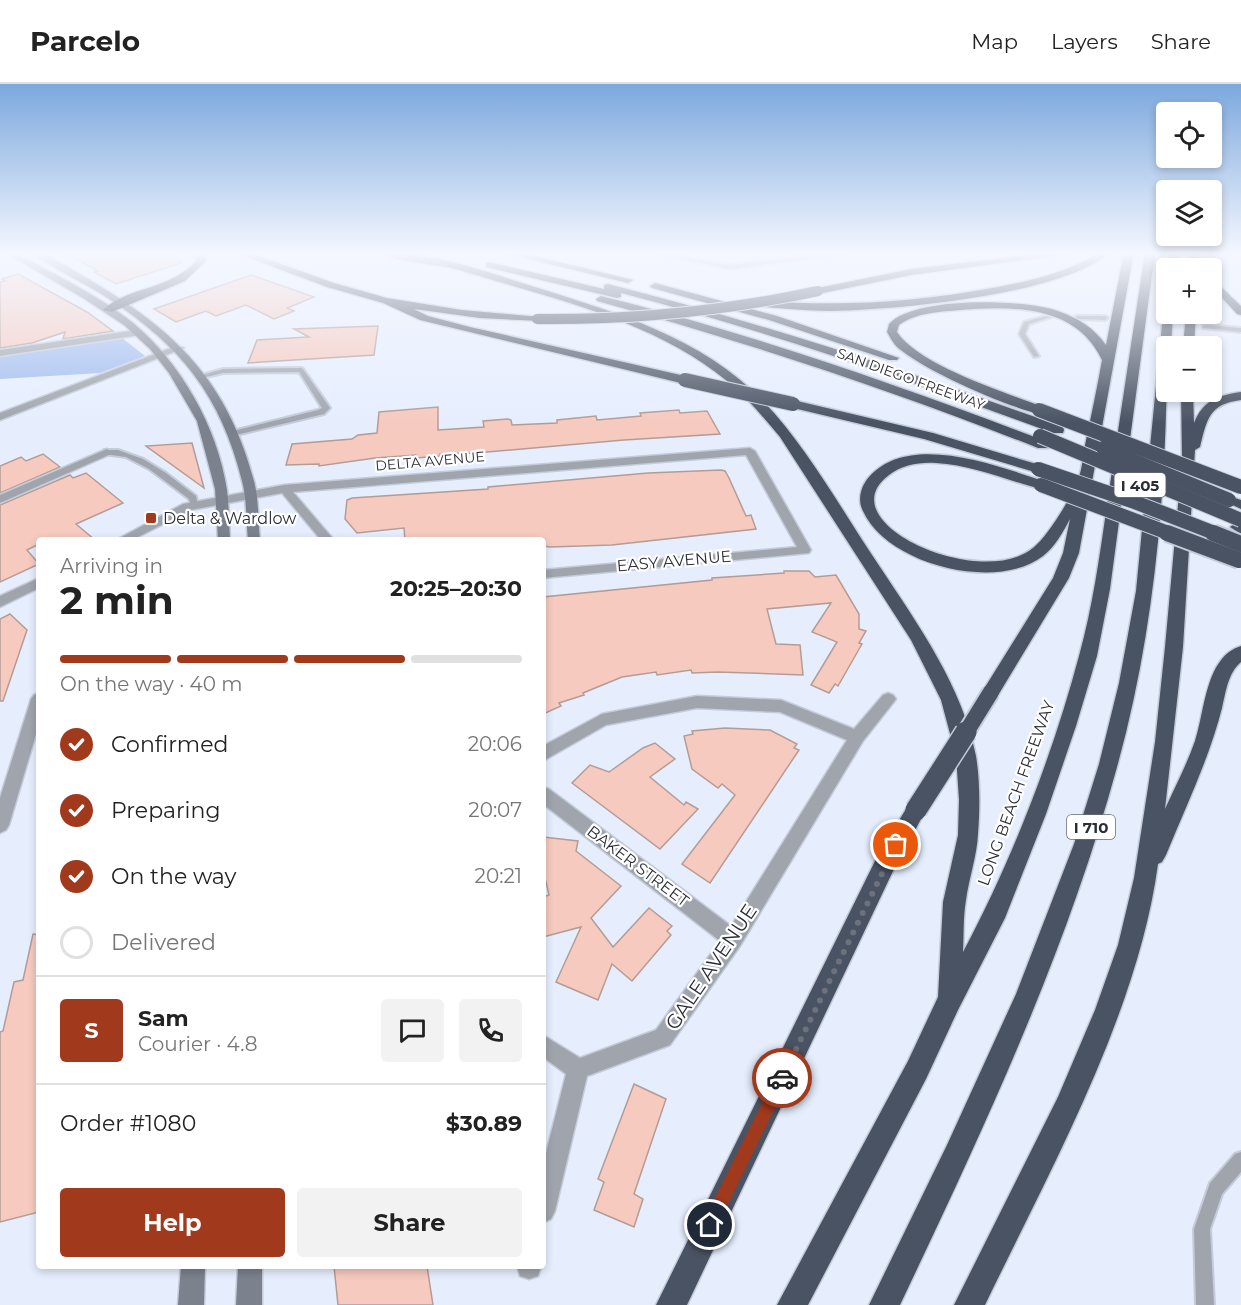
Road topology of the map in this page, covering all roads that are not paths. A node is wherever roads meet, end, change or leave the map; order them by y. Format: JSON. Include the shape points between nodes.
{"nodes":[{"id":1,"x":130,"y":309,"type":"edge"},
{"id":2,"x":404,"y":309,"type":"edge"},
{"id":3,"x":439,"y":309,"type":"edge"},
{"id":4,"x":595,"y":309,"type":"edge"},
{"id":5,"x":634,"y":309,"type":"edge"},
{"id":6,"x":660,"y":309,"type":"edge"},
{"id":7,"x":670,"y":309,"type":"edge"},
{"id":8,"x":688,"y":309,"type":"edge"},
{"id":9,"x":722,"y":309,"type":"edge"},
{"id":10,"x":738,"y":309,"type":"edge"},
{"id":11,"x":944,"y":309,"type":"edge"},
{"id":12,"x":1034,"y":309,"type":"edge"},
{"id":13,"x":1118,"y":309,"type":"edge"},
{"id":14,"x":1141,"y":309,"type":"edge"},
{"id":15,"x":108,"y":310,"type":"edge"},
{"id":16,"x":1078,"y":317,"type":"dead end"},
{"id":17,"x":1048,"y":318,"type":"dead end"},
{"id":18,"x":1105,"y":318,"type":"dead end"},
{"id":19,"x":1167,"y":324,"type":"edge"},
{"id":20,"x":1204,"y":327,"type":"dead end"},
{"id":21,"x":1241,"y":330,"type":"edge"},
{"id":22,"x":137,"y":333,"type":"junction"},
{"id":23,"x":179,"y":348,"type":"junction"},
{"id":24,"x":0,"y":353,"type":"edge"},
{"id":25,"x":160,"y":355,"type":"junction"},
{"id":26,"x":1036,"y":356,"type":"dead end"},
{"id":27,"x":1108,"y":360,"type":"junction"},
{"id":28,"x":202,"y":376,"type":"junction"},
{"id":29,"x":1241,"y":396,"type":"edge"},
{"id":30,"x":1187,"y":402,"type":"edge"},
{"id":31,"x":1039,"y":410,"type":"junction"},
{"id":32,"x":0,"y":417,"type":"edge"},
{"id":33,"x":232,"y":434,"type":"junction"},
{"id":34,"x":1049,"y":437,"type":"junction"},
{"id":35,"x":107,"y":452,"type":"joint"},
{"id":36,"x":1189,"y":461,"type":"junction"},
{"id":37,"x":1087,"y":477,"type":"junction"},
{"id":38,"x":284,"y":488,"type":"junction"},
{"id":39,"x":1241,"y":488,"type":"edge"},
{"id":40,"x":249,"y":493,"type":"junction"},
{"id":41,"x":222,"y":498,"type":"junction"},
{"id":42,"x":0,"y":499,"type":"edge"},
{"id":43,"x":194,"y":505,"type":"junction"},
{"id":44,"x":1237,"y":515,"type":"edge"},
{"id":45,"x":128,"y":537,"type":"edge"},
{"id":46,"x":224,"y":537,"type":"edge"},
{"id":47,"x":254,"y":537,"type":"edge"},
{"id":48,"x":325,"y":537,"type":"edge"},
{"id":49,"x":1241,"y":544,"type":"edge"},
{"id":50,"x":805,"y":550,"type":"joint"},
{"id":51,"x":1240,"y":561,"type":"edge"},
{"id":52,"x":546,"y":574,"type":"edge"},
{"id":53,"x":36,"y":585,"type":"edge"},
{"id":54,"x":0,"y":602,"type":"edge"},
{"id":55,"x":1241,"y":652,"type":"edge"},
{"id":56,"x":888,"y":699,"type":"dead end"},
{"id":57,"x":36,"y":708,"type":"edge"},
{"id":58,"x":857,"y":737,"type":"junction"},
{"id":59,"x":546,"y":752,"type":"edge"},
{"id":60,"x":17,"y":768,"type":"junction"},
{"id":61,"x":0,"y":773,"type":"edge"},
{"id":62,"x":546,"y":796,"type":"edge"},
{"id":63,"x":0,"y":825,"type":"edge"},
{"id":64,"x":1145,"y":878,"type":"junction"},
{"id":65,"x":734,"y":939,"type":"junction"},
{"id":66,"x":949,"y":1001,"type":"junction"},
{"id":67,"x":546,"y":1048,"type":"edge"},
{"id":68,"x":578,"y":1069,"type":"junction"},
{"id":69,"x":1241,"y":1160,"type":"edge"},
{"id":70,"x":546,"y":1199,"type":"edge"},
{"id":71,"x":193,"y":1269,"type":"edge"},
{"id":72,"x":250,"y":1269,"type":"edge"},
{"id":73,"x":971,"y":1304,"type":"edge"},
{"id":74,"x":192,"y":1305,"type":"edge"},
{"id":75,"x":249,"y":1305,"type":"edge"},
{"id":76,"x":671,"y":1305,"type":"edge"},
{"id":77,"x":792,"y":1305,"type":"edge"},
{"id":78,"x":884,"y":1305,"type":"edge"},
{"id":79,"x":1204,"y":1305,"type":"edge"}],
"edges":[{"from":1,"to":23,"type":"main road"},
{"from":2,"to":49,"type":"highway","bridge":true,"via":[[468,330],[928,436],[1132,501]]},
{"from":3,"to":9,"type":"highway","bridge":true,"via":[[537,319],[627,319]]},
{"from":4,"to":66,"type":"highway","via":[[660,334],[705,359],[759,404],[785,435],[918,638],[950,699],[966,756],[969,800],[968,835],[954,902]]},
{"from":5,"to":34,"type":"highway","name":"SAN DIEGO FREEWAY","number":"I 405","via":[[736,337]]},
{"from":6,"to":34,"type":"highway","via":[[896,383]]},
{"from":7,"to":34,"type":"highway","via":[[892,378]]},
{"from":8,"to":34,"type":"highway","name":"SAN DIEGO FREEWAY","number":"I 405","via":[[896,372]]},
{"from":10,"to":31,"type":"highway","via":[[828,335]]},
{"from":11,"to":31,"type":"highway","via":[[914,314],[894,324],[893,338],[907,351],[936,366]]},
{"from":12,"to":27,"type":"highway","via":[[1083,327],[1099,342]]},
{"from":13,"to":27,"type":"highway"},
{"from":14,"to":66,"type":"highway","name":"LONG BEACH FREEWAY","via":[[1102,589],[1088,656],[1040,803],[998,911]]},
{"from":15,"to":22,"type":"main road"},
{"from":16,"to":18,"type":"lane"},
{"from":17,"to":26,"type":"lane","via":[[1026,323],[1022,334]]},
{"from":19,"to":78,"type":"highway","number":"I 710","via":[[1141,609],[1129,681],[1096,813],[1019,1014]]},
{"from":20,"to":21,"type":"lane"},
{"from":22,"to":24,"type":"street"},
{"from":22,"to":25,"type":"main road"},
{"from":23,"to":25,"type":"street"},
{"from":23,"to":28,"type":"main road"},
{"from":25,"to":32,"type":"street"},
{"from":25,"to":41,"type":"main road","via":[[202,421]]},
{"from":27,"to":37,"type":"highway"},
{"from":28,"to":33,"type":"main road","via":[[226,415]]},
{"from":28,"to":33,"type":"lane","via":[[223,371],[301,370],[326,408]]},
{"from":29,"to":36,"type":"highway","via":[[1218,400],[1203,412]]},
{"from":30,"to":36,"type":"highway"},
{"from":31,"to":39,"type":"highway","bridge":true},
{"from":33,"to":40,"type":"main road"},
{"from":34,"to":44,"type":"highway","name":"SAN DIEGO FREEWAY","number":"I 405"},
{"from":34,"to":44,"type":"highway","name":"SAN DIEGO FREEWAY","number":"I 405","bridge":true},
{"from":35,"to":42,"type":"street"},
{"from":35,"to":43,"type":"lane","via":[[130,454],[186,492]]},
{"from":36,"to":64,"type":"highway","via":[[1173,659]]},
{"from":37,"to":51,"type":"highway","bridge":true,"via":[[1043,547],[1022,561],[1005,565],[968,566],[919,553],[893,539],[868,506],[869,488],[880,473],[917,459],[960,461],[1041,485],[1143,522]]},
{"from":37,"to":76,"type":"highway","bridge":true,"via":[[1071,553],[1061,578],[886,862]]},
{"from":38,"to":40,"type":"street","name":"DELTA AVENUE"},
{"from":38,"to":48,"type":"street"},
{"from":38,"to":50,"type":"street","name":"DELTA AVENUE","via":[[750,451]]},
{"from":40,"to":41,"type":"street","name":"DELTA AVENUE"},
{"from":40,"to":47,"type":"main road"},
{"from":41,"to":43,"type":"street","name":"DELTA AVENUE"},
{"from":41,"to":46,"type":"main road"},
{"from":43,"to":45,"type":"street","name":"DELTA AVENUE"},
{"from":50,"to":52,"type":"street","name":"EASY AVENUE"},
{"from":53,"to":54,"type":"street"},
{"from":55,"to":64,"type":"highway","via":[[1227,664],[1220,679],[1204,742]]},
{"from":56,"to":58,"type":"street","name":"GALE AVENUE"},
{"from":57,"to":60,"type":"street"},
{"from":58,"to":59,"type":"street","via":[[781,706],[697,702],[602,720]]},
{"from":58,"to":65,"type":"street","name":"GALE AVENUE"},
{"from":60,"to":61,"type":"street"},
{"from":60,"to":63,"type":"street"},
{"from":62,"to":65,"type":"street","name":"BAKER STREET"},
{"from":64,"to":73,"type":"highway","via":[[1107,1012],[1067,1106]]},
{"from":65,"to":68,"type":"street","name":"GALE AVENUE","via":[[663,1038]]},
{"from":66,"to":77,"type":"highway","name":"LONG BEACH FREEWAY","via":[[917,1070]]},
{"from":67,"to":68,"type":"street"},
{"from":68,"to":70,"type":"street"},
{"from":69,"to":79,"type":"lane","via":[[1216,1189],[1202,1229]]},
{"from":71,"to":74,"type":"main road"},
{"from":72,"to":75,"type":"main road"}]}
